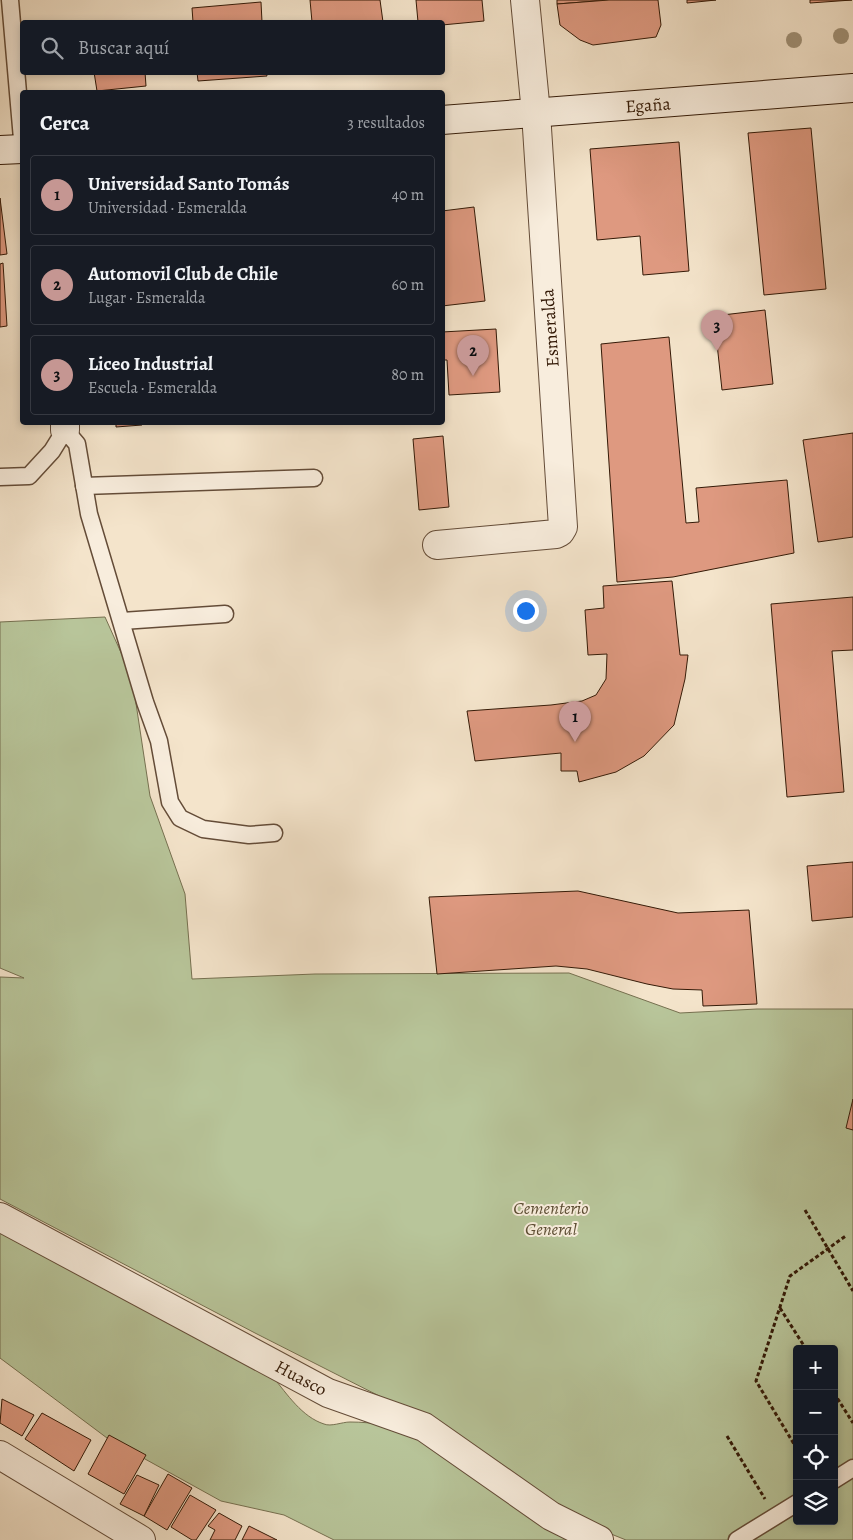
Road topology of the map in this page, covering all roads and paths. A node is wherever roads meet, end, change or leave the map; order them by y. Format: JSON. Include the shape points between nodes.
{"nodes":[{"id":1,"x":10,"y":0,"type":"edge"},
{"id":2,"x":525,"y":0,"type":"edge"},
{"id":3,"x":853,"y":88,"type":"edge"},
{"id":4,"x":536,"y":113,"type":"junction"},
{"id":5,"x":20,"y":115,"type":"edge"},
{"id":6,"x":445,"y":120,"type":"edge"},
{"id":7,"x":20,"y":149,"type":"edge"},
{"id":8,"x":0,"y":150,"type":"edge"},
{"id":9,"x":65,"y":426,"type":"edge"},
{"id":10,"x":0,"y":478,"type":"edge"},
{"id":11,"x":314,"y":478,"type":"dead end"},
{"id":12,"x":84,"y":486,"type":"junction"},
{"id":13,"x":437,"y":545,"type":"dead end"},
{"id":14,"x":225,"y":614,"type":"dead end"},
{"id":15,"x":122,"y":621,"type":"junction"},
{"id":16,"x":274,"y":833,"type":"dead end"},
{"id":17,"x":805,"y":1210,"type":"dead end"},
{"id":18,"x":0,"y":1216,"type":"edge"},
{"id":19,"x":847,"y":1235,"type":"dead end"},
{"id":20,"x":828,"y":1249,"type":"junction"},
{"id":21,"x":853,"y":1291,"type":"edge"},
{"id":22,"x":780,"y":1307,"type":"junction"},
{"id":23,"x":804,"y":1345,"type":"edge"},
{"id":24,"x":838,"y":1399,"type":"edge"},
{"id":25,"x":853,"y":1423,"type":"edge"},
{"id":26,"x":727,"y":1436,"type":"dead end"},
{"id":27,"x":793,"y":1442,"type":"edge"},
{"id":28,"x":0,"y":1455,"type":"edge"},
{"id":29,"x":853,"y":1468,"type":"edge"},
{"id":30,"x":838,"y":1477,"type":"edge"},
{"id":31,"x":793,"y":1505,"type":"edge"},
{"id":32,"x":776,"y":1516,"type":"junction"},
{"id":33,"x":140,"y":1540,"type":"edge"},
{"id":34,"x":598,"y":1540,"type":"edge"},
{"id":35,"x":737,"y":1540,"type":"edge"}],
"edges":[{"from":1,"to":5,"type":"lane"},
{"from":2,"to":4,"type":"street","name":"Esmeralda"},
{"from":3,"to":4,"type":"street","name":"Egaña"},
{"from":4,"to":6,"type":"street","name":"Egaña"},
{"from":4,"to":13,"type":"street","name":"Esmeralda","via":[[563,527],[556,534]]},
{"from":7,"to":8,"type":"street"},
{"from":9,"to":10,"type":"lane","via":[[52,451],[29,476]]},
{"from":9,"to":12,"type":"lane","via":[[77,444]]},
{"from":11,"to":12,"type":"lane"},
{"from":12,"to":15,"type":"lane","via":[[89,514]]},
{"from":14,"to":15,"type":"lane"},
{"from":15,"to":16,"type":"lane","via":[[159,741],[170,802],[180,818],[203,829],[222,833],[249,836]]},
{"from":17,"to":20,"type":"path"},
{"from":18,"to":34,"type":"street","name":"Huasco","via":[[328,1393],[424,1427],[551,1516]]},
{"from":19,"to":20,"type":"path"},
{"from":20,"to":21,"type":"path"},
{"from":20,"to":22,"type":"path","via":[[790,1276]]},
{"from":22,"to":23,"type":"path"},
{"from":22,"to":27,"type":"path","via":[[756,1381]]},
{"from":24,"to":25,"type":"path"},
{"from":26,"to":32,"type":"path"},
{"from":28,"to":33,"type":"street"},
{"from":29,"to":30,"type":"lane"},
{"from":31,"to":32,"type":"lane"},
{"from":32,"to":35,"type":"lane"}]}
